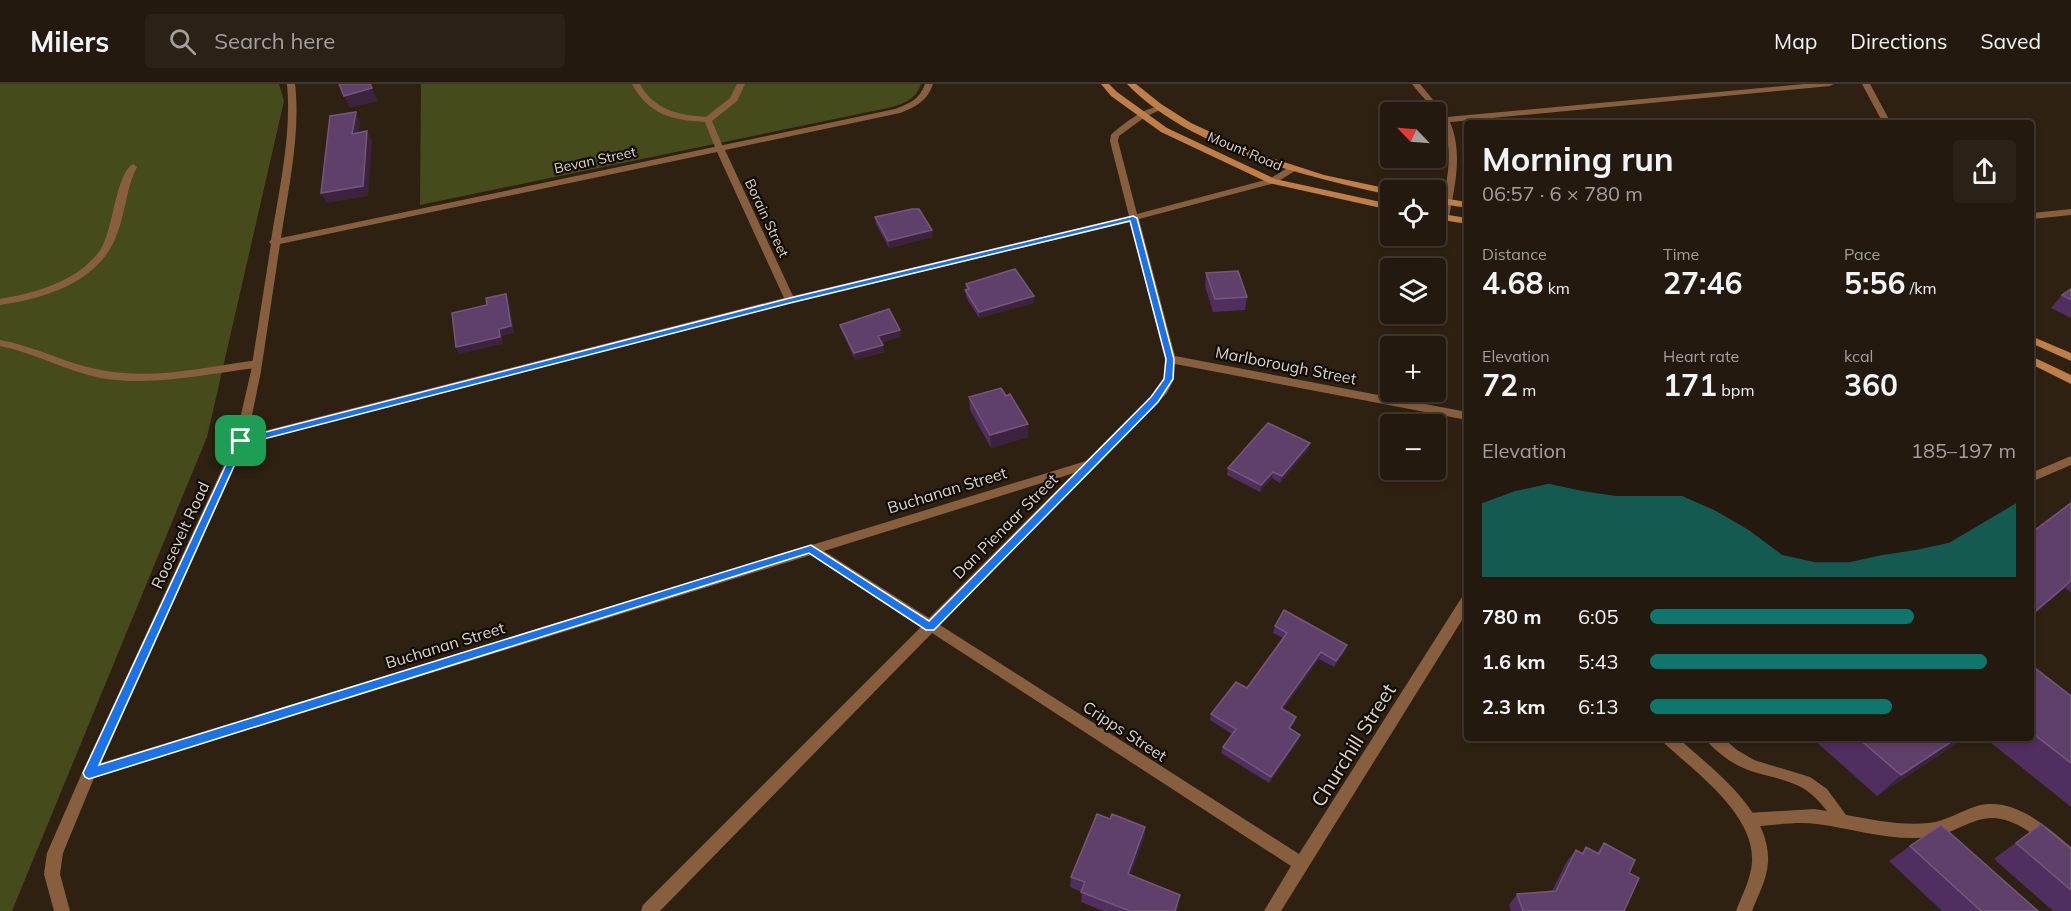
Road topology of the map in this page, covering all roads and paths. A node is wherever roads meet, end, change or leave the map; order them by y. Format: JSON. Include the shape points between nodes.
{"nodes":[{"id":1,"x":291,"y":84,"type":"edge"},
{"id":2,"x":636,"y":84,"type":"edge"},
{"id":3,"x":741,"y":84,"type":"edge"},
{"id":4,"x":929,"y":84,"type":"edge"},
{"id":5,"x":1105,"y":84,"type":"edge"},
{"id":6,"x":1131,"y":84,"type":"edge"},
{"id":7,"x":1416,"y":84,"type":"edge"},
{"id":8,"x":1830,"y":84,"type":"edge"},
{"id":9,"x":1866,"y":84,"type":"edge"},
{"id":10,"x":1430,"y":102,"type":"edge"},
{"id":11,"x":1160,"y":108,"type":"junction"},
{"id":12,"x":1142,"y":115,"type":"junction"},
{"id":13,"x":708,"y":120,"type":"junction"},
{"id":14,"x":1446,"y":120,"type":"edge"},
{"id":15,"x":1885,"y":120,"type":"edge"},
{"id":16,"x":1446,"y":124,"type":"edge"},
{"id":17,"x":719,"y":147,"type":"junction"},
{"id":18,"x":133,"y":167,"type":"dead end"},
{"id":19,"x":1292,"y":169,"type":"junction"},
{"id":20,"x":1272,"y":181,"type":"junction"},
{"id":21,"x":1380,"y":190,"type":"edge"},
{"id":22,"x":1447,"y":202,"type":"joint"},
{"id":23,"x":1380,"y":205,"type":"edge"},
{"id":24,"x":1464,"y":205,"type":"edge"},
{"id":25,"x":2071,"y":212,"type":"edge"},
{"id":26,"x":2034,"y":216,"type":"edge"},
{"id":27,"x":1133,"y":218,"type":"junction"},
{"id":28,"x":1446,"y":218,"type":"edge"},
{"id":29,"x":1464,"y":221,"type":"edge"},
{"id":30,"x":274,"y":242,"type":"junction"},
{"id":31,"x":790,"y":300,"type":"junction"},
{"id":32,"x":0,"y":302,"type":"edge"},
{"id":33,"x":2034,"y":340,"type":"edge"},
{"id":34,"x":0,"y":343,"type":"edge"},
{"id":35,"x":2071,"y":357,"type":"edge"},
{"id":36,"x":1170,"y":359,"type":"junction"},
{"id":37,"x":2034,"y":362,"type":"edge"},
{"id":38,"x":257,"y":364,"type":"junction"},
{"id":39,"x":2071,"y":380,"type":"edge"},
{"id":40,"x":1464,"y":415,"type":"edge"},
{"id":41,"x":241,"y":441,"type":"junction"},
{"id":42,"x":2071,"y":460,"type":"edge"},
{"id":43,"x":1094,"y":463,"type":"junction"},
{"id":44,"x":2034,"y":477,"type":"edge"},
{"id":45,"x":811,"y":549,"type":"junction"},
{"id":46,"x":1464,"y":606,"type":"edge"},
{"id":47,"x":930,"y":627,"type":"junction"},
{"id":48,"x":1671,"y":741,"type":"edge"},
{"id":49,"x":1716,"y":741,"type":"edge"},
{"id":50,"x":89,"y":773,"type":"junction"},
{"id":51,"x":1748,"y":820,"type":"junction"},
{"id":52,"x":1842,"y":821,"type":"junction"},
{"id":53,"x":1929,"y":830,"type":"junction"},
{"id":54,"x":1946,"y":845,"type":"edge"},
{"id":55,"x":2071,"y":857,"type":"edge"},
{"id":56,"x":1301,"y":864,"type":"junction"},
{"id":57,"x":62,"y":911,"type":"edge"},
{"id":58,"x":649,"y":911,"type":"edge"},
{"id":59,"x":1272,"y":911,"type":"edge"},
{"id":60,"x":1744,"y":911,"type":"edge"}],
"edges":[{"from":1,"to":30,"type":"street","name":"Roosevelt Road","via":[[290,143]]},
{"from":2,"to":13,"type":"street","via":[[648,103],[659,111]]},
{"from":3,"to":13,"type":"street","via":[[734,99]]},
{"from":4,"to":17,"type":"street","name":"Bevan Street","via":[[919,100],[897,111]]},
{"from":5,"to":12,"type":"main road","name":"Mount Road"},
{"from":6,"to":11,"type":"main road","name":"Mount Road"},
{"from":7,"to":10,"type":"street"},
{"from":8,"to":14,"type":"street"},
{"from":9,"to":15,"type":"street"},
{"from":11,"to":12,"type":"street","name":"Dan Pienaar Street"},
{"from":11,"to":19,"type":"main road","name":"Mount Road","via":[[1219,139]]},
{"from":12,"to":20,"type":"main road","name":"Mount Road","via":[[1192,145]]},
{"from":12,"to":27,"type":"street","name":"Dan Pienaar Street","via":[[1115,135],[1114,141]]},
{"from":13,"to":17,"type":"street","name":"Borain Street"},
{"from":16,"to":22,"type":"street","via":[[1452,146]]},
{"from":17,"to":30,"type":"street","name":"Bevan Street"},
{"from":17,"to":31,"type":"street","name":"Borain Street"},
{"from":18,"to":32,"type":"street","via":[[123,184],[112,236],[91,265],[38,294]]},
{"from":19,"to":20,"type":"street"},
{"from":19,"to":21,"type":"main road","name":"Mount Road"},
{"from":20,"to":23,"type":"main road","name":"Mount Road"},
{"from":20,"to":27,"type":"street"},
{"from":22,"to":24,"type":"main road"},
{"from":25,"to":26,"type":"street"},
{"from":27,"to":31,"type":"street"},
{"from":27,"to":36,"type":"street","name":"Dan Pienaar Street"},
{"from":28,"to":29,"type":"main road"},
{"from":30,"to":38,"type":"street","name":"Roosevelt Road"},
{"from":31,"to":41,"type":"street"},
{"from":33,"to":35,"type":"main road"},
{"from":34,"to":38,"type":"street","via":[[31,349],[90,372],[125,378]]},
{"from":36,"to":40,"type":"street","name":"Marlborough Street"},
{"from":36,"to":43,"type":"street","name":"Dan Pienaar Street","via":[[1163,390]]},
{"from":37,"to":39,"type":"main road"},
{"from":38,"to":41,"type":"street","name":"Roosevelt Road"},
{"from":41,"to":50,"type":"street","name":"Roosevelt Road"},
{"from":42,"to":44,"type":"street"},
{"from":43,"to":45,"type":"street","name":"Buchanan Street"},
{"from":43,"to":47,"type":"street","name":"Dan Pienaar Street"},
{"from":45,"to":47,"type":"street"},
{"from":45,"to":50,"type":"street","name":"Buchanan Street"},
{"from":46,"to":56,"type":"street","name":"Churchill Street"},
{"from":47,"to":56,"type":"street","name":"Cripps Street"},
{"from":47,"to":58,"type":"street","name":"Dan Pienaar Street"},
{"from":48,"to":51,"type":"street","via":[[1738,805]]},
{"from":49,"to":52,"type":"street","via":[[1737,759],[1812,786],[1825,796]]},
{"from":50,"to":57,"type":"street","name":"Roosevelt Road","via":[[55,853],[52,874]]},
{"from":51,"to":52,"type":"street","via":[[1802,816]]},
{"from":51,"to":60,"type":"street","via":[[1758,837],[1761,855]]},
{"from":52,"to":53,"type":"street"},
{"from":53,"to":54,"type":"street"},
{"from":53,"to":55,"type":"street","via":[[1988,811],[2003,813],[2041,832]]},
{"from":56,"to":59,"type":"street","name":"Churchill Street"}]}
